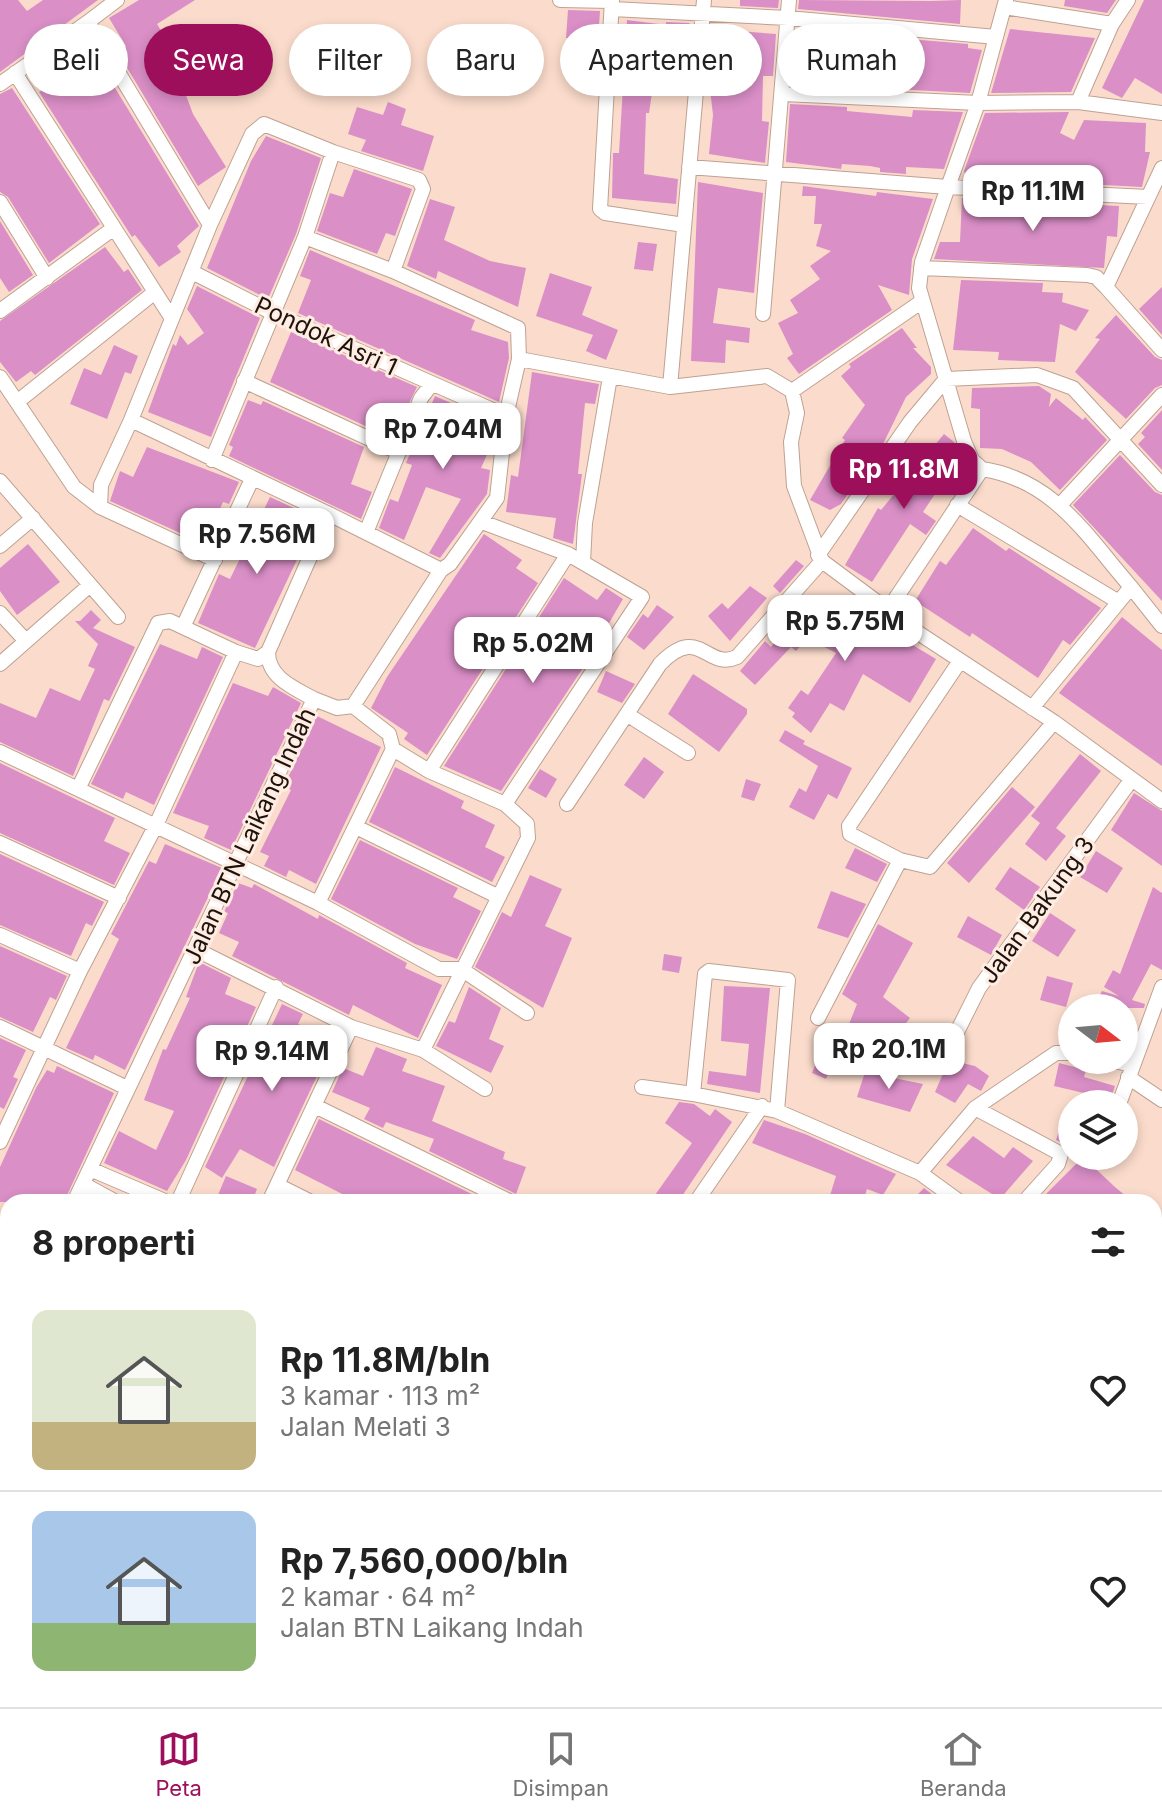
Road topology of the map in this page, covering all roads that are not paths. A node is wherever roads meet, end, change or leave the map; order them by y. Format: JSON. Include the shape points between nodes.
{"nodes":[{"id":1,"x":117,"y":0,"type":"edge"},
{"id":2,"x":560,"y":0,"type":"edge"},
{"id":3,"x":789,"y":0,"type":"edge"},
{"id":4,"x":1128,"y":0,"type":"edge"},
{"id":5,"x":612,"y":3,"type":"edge"},
{"id":6,"x":1005,"y":3,"type":"edge"},
{"id":7,"x":704,"y":6,"type":"edge"},
{"id":8,"x":788,"y":18,"type":"junction"},
{"id":9,"x":88,"y":22,"type":"junction"},
{"id":10,"x":788,"y":24,"type":"edge"},
{"id":11,"x":1112,"y":24,"type":"junction"},
{"id":12,"x":996,"y":37,"type":"junction"},
{"id":13,"x":15,"y":73,"type":"junction"},
{"id":14,"x":0,"y":84,"type":"edge"},
{"id":15,"x":783,"y":96,"type":"edge"},
{"id":16,"x":826,"y":96,"type":"edge"},
{"id":17,"x":1078,"y":102,"type":"junction"},
{"id":18,"x":978,"y":103,"type":"junction"},
{"id":19,"x":1162,"y":113,"type":"edge"},
{"id":20,"x":333,"y":152,"type":"junction"},
{"id":21,"x":689,"y":167,"type":"junction"},
{"id":22,"x":1162,"y":168,"type":"edge"},
{"id":23,"x":777,"y":173,"type":"junction"},
{"id":24,"x":948,"y":187,"type":"junction"},
{"id":25,"x":1148,"y":197,"type":"junction"},
{"id":26,"x":0,"y":202,"type":"edge"},
{"id":27,"x":210,"y":225,"type":"junction"},
{"id":28,"x":684,"y":225,"type":"junction"},
{"id":29,"x":114,"y":228,"type":"junction"},
{"id":30,"x":305,"y":237,"type":"junction"},
{"id":31,"x":921,"y":268,"type":"junction"},
{"id":32,"x":393,"y":271,"type":"junction"},
{"id":33,"x":192,"y":272,"type":"junction"},
{"id":34,"x":47,"y":278,"type":"junction"},
{"id":35,"x":1106,"y":287,"type":"junction"},
{"id":36,"x":155,"y":292,"type":"junction"},
{"id":37,"x":921,"y":302,"type":"junction"},
{"id":38,"x":0,"y":311,"type":"edge"},
{"id":39,"x":273,"y":313,"type":"junction"},
{"id":40,"x":763,"y":314,"type":"dead end"},
{"id":41,"x":171,"y":317,"type":"junction"},
{"id":42,"x":1162,"y":350,"type":"edge"},
{"id":43,"x":519,"y":359,"type":"junction"},
{"id":44,"x":0,"y":377,"type":"edge"},
{"id":45,"x":610,"y":377,"type":"junction"},
{"id":46,"x":946,"y":379,"type":"junction"},
{"id":47,"x":244,"y":381,"type":"junction"},
{"id":48,"x":431,"y":385,"type":"junction"},
{"id":49,"x":670,"y":387,"type":"junction"},
{"id":50,"x":792,"y":391,"type":"junction"},
{"id":51,"x":1162,"y":395,"type":"edge"},
{"id":52,"x":17,"y":402,"type":"junction"},
{"id":53,"x":506,"y":416,"type":"junction"},
{"id":54,"x":131,"y":420,"type":"junction"},
{"id":55,"x":1120,"y":439,"type":"junction"},
{"id":56,"x":398,"y":452,"type":"junction"},
{"id":57,"x":212,"y":460,"type":"junction"},
{"id":58,"x":982,"y":469,"type":"junction"},
{"id":59,"x":252,"y":479,"type":"junction"},
{"id":60,"x":0,"y":481,"type":"edge"},
{"id":61,"x":1162,"y":485,"type":"edge"},
{"id":62,"x":957,"y":505,"type":"junction"},
{"id":63,"x":1060,"y":505,"type":"junction"},
{"id":64,"x":100,"y":507,"type":"junction"},
{"id":65,"x":329,"y":514,"type":"junction"},
{"id":66,"x":33,"y":518,"type":"junction"},
{"id":67,"x":482,"y":522,"type":"junction"},
{"id":68,"x":367,"y":530,"type":"junction"},
{"id":69,"x":0,"y":546,"type":"edge"},
{"id":70,"x":568,"y":554,"type":"junction"},
{"id":71,"x":820,"y":558,"type":"junction"},
{"id":72,"x":215,"y":560,"type":"junction"},
{"id":73,"x":583,"y":562,"type":"junction"},
{"id":74,"x":441,"y":570,"type":"junction"},
{"id":75,"x":90,"y":585,"type":"junction"},
{"id":76,"x":1131,"y":587,"type":"junction"},
{"id":77,"x":1119,"y":602,"type":"junction"},
{"id":78,"x":888,"y":610,"type":"junction"},
{"id":79,"x":0,"y":613,"type":"edge"},
{"id":80,"x":118,"y":617,"type":"dead end"},
{"id":81,"x":1162,"y":626,"type":"edge"},
{"id":82,"x":183,"y":627,"type":"junction"},
{"id":83,"x":26,"y":641,"type":"junction"},
{"id":84,"x":236,"y":652,"type":"junction"},
{"id":85,"x":268,"y":652,"type":"junction"},
{"id":86,"x":960,"y":661,"type":"junction"},
{"id":87,"x":0,"y":664,"type":"edge"},
{"id":88,"x":314,"y":699,"type":"junction"},
{"id":89,"x":353,"y":706,"type":"junction"},
{"id":90,"x":1032,"y":708,"type":"junction"},
{"id":91,"x":628,"y":715,"type":"junction"},
{"id":92,"x":1054,"y":722,"type":"junction"},
{"id":93,"x":393,"y":749,"type":"junction"},
{"id":94,"x":0,"y":752,"type":"edge"},
{"id":95,"x":688,"y":753,"type":"dead end"},
{"id":96,"x":429,"y":771,"type":"junction"},
{"id":97,"x":1132,"y":779,"type":"junction"},
{"id":98,"x":79,"y":787,"type":"junction"},
{"id":99,"x":1159,"y":793,"type":"edge"},
{"id":100,"x":505,"y":804,"type":"junction"},
{"id":101,"x":567,"y":804,"type":"dead end"},
{"id":102,"x":156,"y":825,"type":"junction"},
{"id":103,"x":356,"y":827,"type":"junction"},
{"id":104,"x":0,"y":843,"type":"edge"},
{"id":105,"x":900,"y":860,"type":"junction"},
{"id":106,"x":236,"y":863,"type":"junction"},
{"id":107,"x":499,"y":897,"type":"junction"},
{"id":108,"x":119,"y":898,"type":"junction"},
{"id":109,"x":318,"y":903,"type":"junction"},
{"id":110,"x":0,"y":935,"type":"edge"},
{"id":111,"x":195,"y":949,"type":"junction"},
{"id":112,"x":461,"y":969,"type":"junction"},
{"id":113,"x":80,"y":971,"type":"junction"},
{"id":114,"x":276,"y":987,"type":"junction"},
{"id":115,"x":1160,"y":996,"type":"edge"},
{"id":116,"x":527,"y":1013,"type":"dead end"},
{"id":117,"x":818,"y":1018,"type":"dead end"},
{"id":118,"x":0,"y":1027,"type":"edge"},
{"id":119,"x":351,"y":1027,"type":"junction"},
{"id":120,"x":950,"y":1046,"type":"dead end"},
{"id":121,"x":44,"y":1048,"type":"junction"},
{"id":122,"x":423,"y":1050,"type":"junction"},
{"id":123,"x":1138,"y":1051,"type":"edge"},
{"id":124,"x":1058,"y":1053,"type":"edge"},
{"id":125,"x":1133,"y":1074,"type":"edge"},
{"id":126,"x":642,"y":1087,"type":"dead end"},
{"id":127,"x":127,"y":1088,"type":"junction"},
{"id":128,"x":485,"y":1089,"type":"dead end"},
{"id":129,"x":693,"y":1094,"type":"junction"},
{"id":130,"x":1162,"y":1100,"type":"edge"},
{"id":131,"x":762,"y":1106,"type":"junction"},
{"id":132,"x":317,"y":1107,"type":"junction"},
{"id":133,"x":975,"y":1108,"type":"junction"},
{"id":134,"x":777,"y":1111,"type":"junction"},
{"id":135,"x":4,"y":1123,"type":"edge"},
{"id":136,"x":0,"y":1142,"type":"edge"},
{"id":137,"x":90,"y":1169,"type":"junction"},
{"id":138,"x":920,"y":1173,"type":"junction"},
{"id":139,"x":83,"y":1184,"type":"junction"},
{"id":140,"x":277,"y":1185,"type":"junction"},
{"id":141,"x":78,"y":1194,"type":"edge"},
{"id":142,"x":101,"y":1194,"type":"edge"},
{"id":143,"x":148,"y":1194,"type":"edge"},
{"id":144,"x":182,"y":1194,"type":"edge"},
{"id":145,"x":273,"y":1194,"type":"edge"},
{"id":146,"x":295,"y":1194,"type":"edge"},
{"id":147,"x":495,"y":1194,"type":"edge"},
{"id":148,"x":702,"y":1194,"type":"edge"},
{"id":149,"x":949,"y":1194,"type":"edge"},
{"id":150,"x":1031,"y":1194,"type":"edge"}],
"edges":[{"from":1,"to":9,"type":"street"},
{"from":2,"to":5,"type":"street"},
{"from":3,"to":8,"type":"street"},
{"from":4,"to":11,"type":"street"},
{"from":5,"to":7,"type":"street"},
{"from":5,"to":28,"type":"street","via":[[600,209]]},
{"from":6,"to":11,"type":"street"},
{"from":6,"to":12,"type":"street"},
{"from":7,"to":8,"type":"street"},
{"from":7,"to":21,"type":"street"},
{"from":8,"to":10,"type":"street"},
{"from":8,"to":12,"type":"street"},
{"from":9,"to":13,"type":"street"},
{"from":9,"to":27,"type":"street"},
{"from":11,"to":17,"type":"street"},
{"from":12,"to":18,"type":"street"},
{"from":13,"to":14,"type":"street"},
{"from":13,"to":29,"type":"street"},
{"from":15,"to":23,"type":"street"},
{"from":16,"to":18,"type":"street"},
{"from":17,"to":18,"type":"street"},
{"from":17,"to":19,"type":"street"},
{"from":18,"to":24,"type":"street"},
{"from":20,"to":27,"type":"street","via":[[259,126]]},
{"from":20,"to":30,"type":"street"},
{"from":20,"to":32,"type":"street","via":[[424,183]]},
{"from":21,"to":23,"type":"street"},
{"from":21,"to":28,"type":"street"},
{"from":22,"to":25,"type":"street"},
{"from":23,"to":24,"type":"street"},
{"from":23,"to":40,"type":"street"},
{"from":24,"to":25,"type":"street"},
{"from":24,"to":31,"type":"street"},
{"from":25,"to":35,"type":"street"},
{"from":26,"to":34,"type":"street"},
{"from":27,"to":33,"type":"street"},
{"from":28,"to":49,"type":"street"},
{"from":29,"to":34,"type":"street"},
{"from":29,"to":36,"type":"street"},
{"from":30,"to":32,"type":"street"},
{"from":30,"to":39,"type":"street"},
{"from":31,"to":35,"type":"street","via":[[1087,275]]},
{"from":31,"to":37,"type":"street"},
{"from":32,"to":43,"type":"street","via":[[518,328]]},
{"from":33,"to":39,"type":"street","name":"Pondok Asri 1"},
{"from":33,"to":41,"type":"street"},
{"from":34,"to":38,"type":"street"},
{"from":35,"to":42,"type":"street"},
{"from":36,"to":41,"type":"street"},
{"from":36,"to":52,"type":"street"},
{"from":37,"to":46,"type":"street"},
{"from":37,"to":50,"type":"street"},
{"from":39,"to":47,"type":"street"},
{"from":39,"to":48,"type":"street","name":"Pondok Asri 1"},
{"from":41,"to":54,"type":"street"},
{"from":43,"to":45,"type":"street"},
{"from":43,"to":53,"type":"street"},
{"from":44,"to":52,"type":"street"},
{"from":45,"to":49,"type":"street"},
{"from":45,"to":73,"type":"street"},
{"from":46,"to":55,"type":"street","via":[[1037,375],[1073,388]]},
{"from":46,"to":58,"type":"street","via":[[964,441]]},
{"from":46,"to":71,"type":"street","via":[[910,422]]},
{"from":47,"to":56,"type":"street"},
{"from":47,"to":57,"type":"street"},
{"from":48,"to":53,"type":"street","name":"Pondok Asri 1"},
{"from":48,"to":56,"type":"street"},
{"from":49,"to":50,"type":"street","via":[[757,375]]},
{"from":50,"to":71,"type":"street","via":[[797,413],[794,486]]},
{"from":51,"to":55,"type":"street"},
{"from":52,"to":64,"type":"street","via":[[74,487]]},
{"from":53,"to":67,"type":"street","via":[[499,487]]},
{"from":54,"to":57,"type":"street"},
{"from":54,"to":64,"type":"street","via":[[101,485]]},
{"from":55,"to":61,"type":"street"},
{"from":55,"to":63,"type":"street"},
{"from":56,"to":68,"type":"street"},
{"from":57,"to":59,"type":"street"},
{"from":58,"to":62,"type":"street"},
{"from":58,"to":63,"type":"street","via":[[1020,477]]},
{"from":59,"to":65,"type":"street"},
{"from":59,"to":72,"type":"street"},
{"from":60,"to":66,"type":"street"},
{"from":62,"to":77,"type":"street"},
{"from":62,"to":78,"type":"street"},
{"from":63,"to":76,"type":"street"},
{"from":64,"to":72,"type":"street"},
{"from":65,"to":68,"type":"street"},
{"from":65,"to":85,"type":"street"},
{"from":66,"to":69,"type":"street"},
{"from":66,"to":75,"type":"street"},
{"from":67,"to":70,"type":"street"},
{"from":67,"to":74,"type":"street"},
{"from":68,"to":74,"type":"street"},
{"from":70,"to":73,"type":"street"},
{"from":70,"to":96,"type":"street"},
{"from":71,"to":78,"type":"street"},
{"from":71,"to":91,"type":"street","via":[[737,657],[726,660],[687,646],[673,651]]},
{"from":72,"to":82,"type":"street"},
{"from":73,"to":100,"type":"street","via":[[642,597]]},
{"from":74,"to":89,"type":"street"},
{"from":75,"to":80,"type":"street"},
{"from":75,"to":83,"type":"street"},
{"from":76,"to":77,"type":"street"},
{"from":76,"to":81,"type":"street"},
{"from":77,"to":90,"type":"street"},
{"from":78,"to":86,"type":"street"},
{"from":79,"to":83,"type":"street"},
{"from":82,"to":84,"type":"street"},
{"from":82,"to":98,"type":"street","via":[[170,621],[153,627]]},
{"from":83,"to":87,"type":"street"},
{"from":84,"to":85,"type":"street","via":[[258,659]]},
{"from":84,"to":102,"type":"street"},
{"from":85,"to":88,"type":"street","name":"Jalan BTN Laikang Indah","via":[[275,674]]},
{"from":86,"to":90,"type":"street"},
{"from":86,"to":105,"type":"street","via":[[849,826],[850,834]]},
{"from":88,"to":89,"type":"street","via":[[337,708]]},
{"from":88,"to":106,"type":"street","name":"Jalan BTN Laikang Indah"},
{"from":89,"to":93,"type":"street","via":[[389,734]]},
{"from":90,"to":92,"type":"street"},
{"from":91,"to":95,"type":"street"},
{"from":91,"to":101,"type":"street"},
{"from":92,"to":97,"type":"street"},
{"from":92,"to":105,"type":"street","via":[[930,867]]},
{"from":93,"to":96,"type":"street"},
{"from":93,"to":103,"type":"street"},
{"from":94,"to":98,"type":"street"},
{"from":96,"to":100,"type":"street"},
{"from":97,"to":99,"type":"street"},
{"from":97,"to":120,"type":"street","name":"Jalan Bakung 3","via":[[979,988]]},
{"from":98,"to":102,"type":"street"},
{"from":100,"to":107,"type":"street","via":[[529,831]]},
{"from":102,"to":106,"type":"street"},
{"from":102,"to":108,"type":"street"},
{"from":103,"to":107,"type":"street"},
{"from":103,"to":109,"type":"street"},
{"from":104,"to":108,"type":"street"},
{"from":105,"to":117,"type":"street"},
{"from":106,"to":109,"type":"street"},
{"from":106,"to":111,"type":"street","name":"Jalan BTN Laikang Indah"},
{"from":107,"to":112,"type":"street"},
{"from":108,"to":113,"type":"street"},
{"from":109,"to":112,"type":"street","via":[[439,969]]},
{"from":110,"to":113,"type":"street"},
{"from":111,"to":114,"type":"street"},
{"from":111,"to":127,"type":"street","name":"Jalan BTN Laikang Indah"},
{"from":112,"to":116,"type":"street"},
{"from":112,"to":122,"type":"street"},
{"from":113,"to":121,"type":"street"},
{"from":114,"to":119,"type":"street"},
{"from":114,"to":144,"type":"street"},
{"from":115,"to":123,"type":"street"},
{"from":118,"to":121,"type":"street"},
{"from":119,"to":122,"type":"street"},
{"from":119,"to":132,"type":"street"},
{"from":121,"to":127,"type":"street"},
{"from":121,"to":135,"type":"street"},
{"from":122,"to":128,"type":"street"},
{"from":124,"to":133,"type":"street"},
{"from":125,"to":130,"type":"street"},
{"from":126,"to":129,"type":"street"},
{"from":127,"to":137,"type":"street","name":"Jalan BTN Laikang Indah"},
{"from":129,"to":131,"type":"street"},
{"from":129,"to":134,"type":"street","via":[[705,974],[714,970],[784,978],[789,983]]},
{"from":131,"to":134,"type":"street"},
{"from":131,"to":148,"type":"street"},
{"from":132,"to":140,"type":"street"},
{"from":132,"to":147,"type":"street"},
{"from":133,"to":138,"type":"street"},
{"from":133,"to":150,"type":"street","via":[[1061,1154]]},
{"from":134,"to":138,"type":"street"},
{"from":135,"to":136,"type":"street"},
{"from":137,"to":139,"type":"street","name":"Jalan BTN Laikang Indah"},
{"from":137,"to":143,"type":"street"},
{"from":138,"to":149,"type":"street"},
{"from":139,"to":141,"type":"street","name":"Jalan BTN Laikang Indah"},
{"from":139,"to":142,"type":"street"},
{"from":140,"to":145,"type":"street"},
{"from":140,"to":146,"type":"street"}]}
